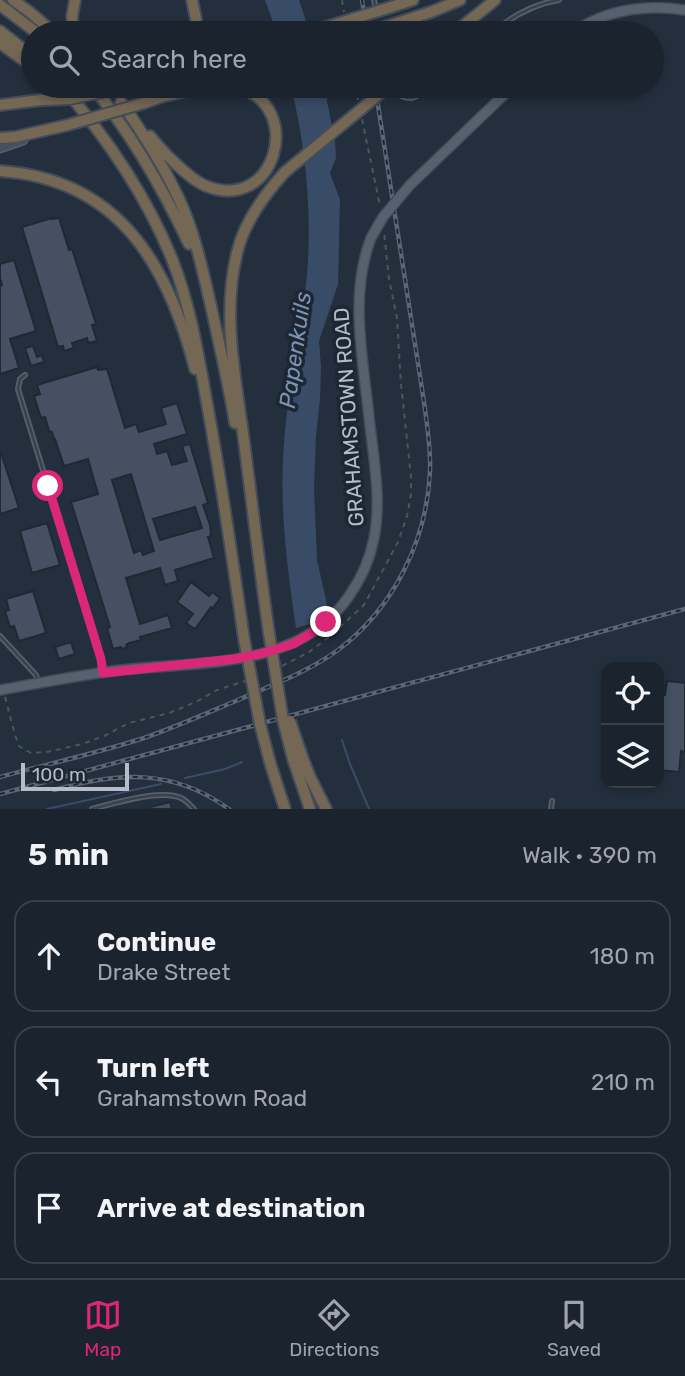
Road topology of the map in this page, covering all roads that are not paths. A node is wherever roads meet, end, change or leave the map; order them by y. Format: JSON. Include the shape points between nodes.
{"nodes":[{"id":1,"x":13,"y":0,"type":"edge"},
{"id":2,"x":75,"y":0,"type":"edge"},
{"id":3,"x":192,"y":0,"type":"edge"},
{"id":4,"x":374,"y":0,"type":"edge"},
{"id":5,"x":413,"y":0,"type":"edge"},
{"id":6,"x":460,"y":0,"type":"edge"},
{"id":7,"x":495,"y":0,"type":"edge"},
{"id":8,"x":559,"y":0,"type":"edge"},
{"id":9,"x":672,"y":4,"type":"edge"},
{"id":10,"x":0,"y":5,"type":"edge"},
{"id":11,"x":685,"y":10,"type":"edge"},
{"id":12,"x":377,"y":13,"type":"dead end"},
{"id":13,"x":21,"y":21,"type":"edge"},
{"id":14,"x":39,"y":21,"type":"edge"},
{"id":15,"x":73,"y":21,"type":"edge"},
{"id":16,"x":196,"y":21,"type":"edge"},
{"id":17,"x":346,"y":21,"type":"edge"},
{"id":18,"x":403,"y":21,"type":"edge"},
{"id":19,"x":469,"y":21,"type":"edge"},
{"id":20,"x":508,"y":21,"type":"edge"},
{"id":21,"x":592,"y":21,"type":"edge"},
{"id":22,"x":0,"y":31,"type":"edge"},
{"id":23,"x":0,"y":43,"type":"edge"},
{"id":24,"x":21,"y":48,"type":"edge"},
{"id":25,"x":21,"y":58,"type":"edge"},
{"id":26,"x":69,"y":98,"type":"edge"},
{"id":27,"x":72,"y":98,"type":"edge"},
{"id":28,"x":74,"y":98,"type":"edge"},
{"id":29,"x":101,"y":98,"type":"edge"},
{"id":30,"x":118,"y":98,"type":"edge"},
{"id":31,"x":159,"y":98,"type":"edge"},
{"id":32,"x":257,"y":98,"type":"edge"},
{"id":33,"x":374,"y":98,"type":"edge"},
{"id":34,"x":501,"y":98,"type":"edge"},
{"id":35,"x":121,"y":102,"type":"junction"},
{"id":36,"x":0,"y":103,"type":"edge"},
{"id":37,"x":80,"y":107,"type":"junction"},
{"id":38,"x":52,"y":129,"type":"junction"},
{"id":39,"x":0,"y":138,"type":"edge"},
{"id":40,"x":0,"y":148,"type":"edge"},
{"id":41,"x":0,"y":172,"type":"edge"},
{"id":42,"x":210,"y":302,"type":"junction"},
{"id":43,"x":26,"y":375,"type":"dead end"},
{"id":44,"x":215,"y":447,"type":"junction"},
{"id":45,"x":257,"y":554,"type":"junction"},
{"id":46,"x":0,"y":636,"type":"edge"},
{"id":47,"x":103,"y":673,"type":"junction"},
{"id":48,"x":38,"y":683,"type":"junction"},
{"id":49,"x":2,"y":689,"type":"edge"},
{"id":50,"x":298,"y":759,"type":"junction"},
{"id":51,"x":552,"y":801,"type":"dead end"},
{"id":52,"x":92,"y":809,"type":"edge"},
{"id":53,"x":194,"y":809,"type":"edge"},
{"id":54,"x":285,"y":809,"type":"edge"},
{"id":55,"x":310,"y":809,"type":"edge"},
{"id":56,"x":326,"y":809,"type":"edge"},
{"id":57,"x":551,"y":809,"type":"edge"}],
"edges":[{"from":1,"to":14,"type":"highway"},
{"from":2,"to":15,"type":"highway"},
{"from":3,"to":16,"type":"highway"},
{"from":4,"to":12,"type":"lane"},
{"from":5,"to":17,"type":"highway","bridge":true},
{"from":6,"to":18,"type":"highway","bridge":true},
{"from":7,"to":19,"type":"highway"},
{"from":8,"to":20,"type":"lane"},
{"from":9,"to":11,"type":"main road"},
{"from":9,"to":21,"type":"main road","via":[[616,12]]},
{"from":10,"to":13,"type":"highway"},
{"from":22,"to":24,"type":"highway"},
{"from":23,"to":25,"type":"highway"},
{"from":26,"to":37,"type":"highway"},
{"from":27,"to":37,"type":"highway"},
{"from":28,"to":36,"type":"highway","bridge":true},
{"from":29,"to":42,"type":"highway","via":[[150,168],[189,246]]},
{"from":30,"to":35,"type":"highway"},
{"from":31,"to":38,"type":"highway","bridge":true},
{"from":32,"to":35,"type":"highway","via":[[273,121],[276,150],[272,161],[254,182],[217,190],[186,173]]},
{"from":33,"to":45,"type":"highway","bridge":true,"via":[[285,172],[265,196],[237,251],[229,312]]},
{"from":34,"to":47,"type":"main road","name":"GRAHAMSTOWN ROAD","bridge":true,"via":[[383,216],[362,267],[359,327],[376,499],[374,538],[346,602],[310,634],[260,654]]},
{"from":35,"to":42,"type":"highway","via":[[180,201]]},
{"from":37,"to":44,"type":"highway","via":[[125,169],[172,260],[187,305]]},
{"from":38,"to":39,"type":"highway"},
{"from":38,"to":40,"type":"main road"},
{"from":41,"to":44,"type":"highway","via":[[64,185],[110,212],[139,241],[175,305]]},
{"from":42,"to":45,"type":"highway"},
{"from":43,"to":47,"type":"lane","via":[[18,389]]},
{"from":44,"to":54,"type":"highway","bridge":true,"via":[[260,724]]},
{"from":45,"to":50,"type":"highway","bridge":true,"via":[[283,720]]},
{"from":46,"to":48,"type":"lane","via":[[37,676]]},
{"from":47,"to":48,"type":"main road","name":"GRAHAMSTOWN ROAD"},
{"from":48,"to":49,"type":"main road","name":"GRAHAMSTOWN ROAD"},
{"from":50,"to":55,"type":"highway"},
{"from":50,"to":56,"type":"highway"},
{"from":51,"to":57,"type":"lane"},
{"from":52,"to":53,"type":"lane","via":[[165,795],[179,797]]}]}
